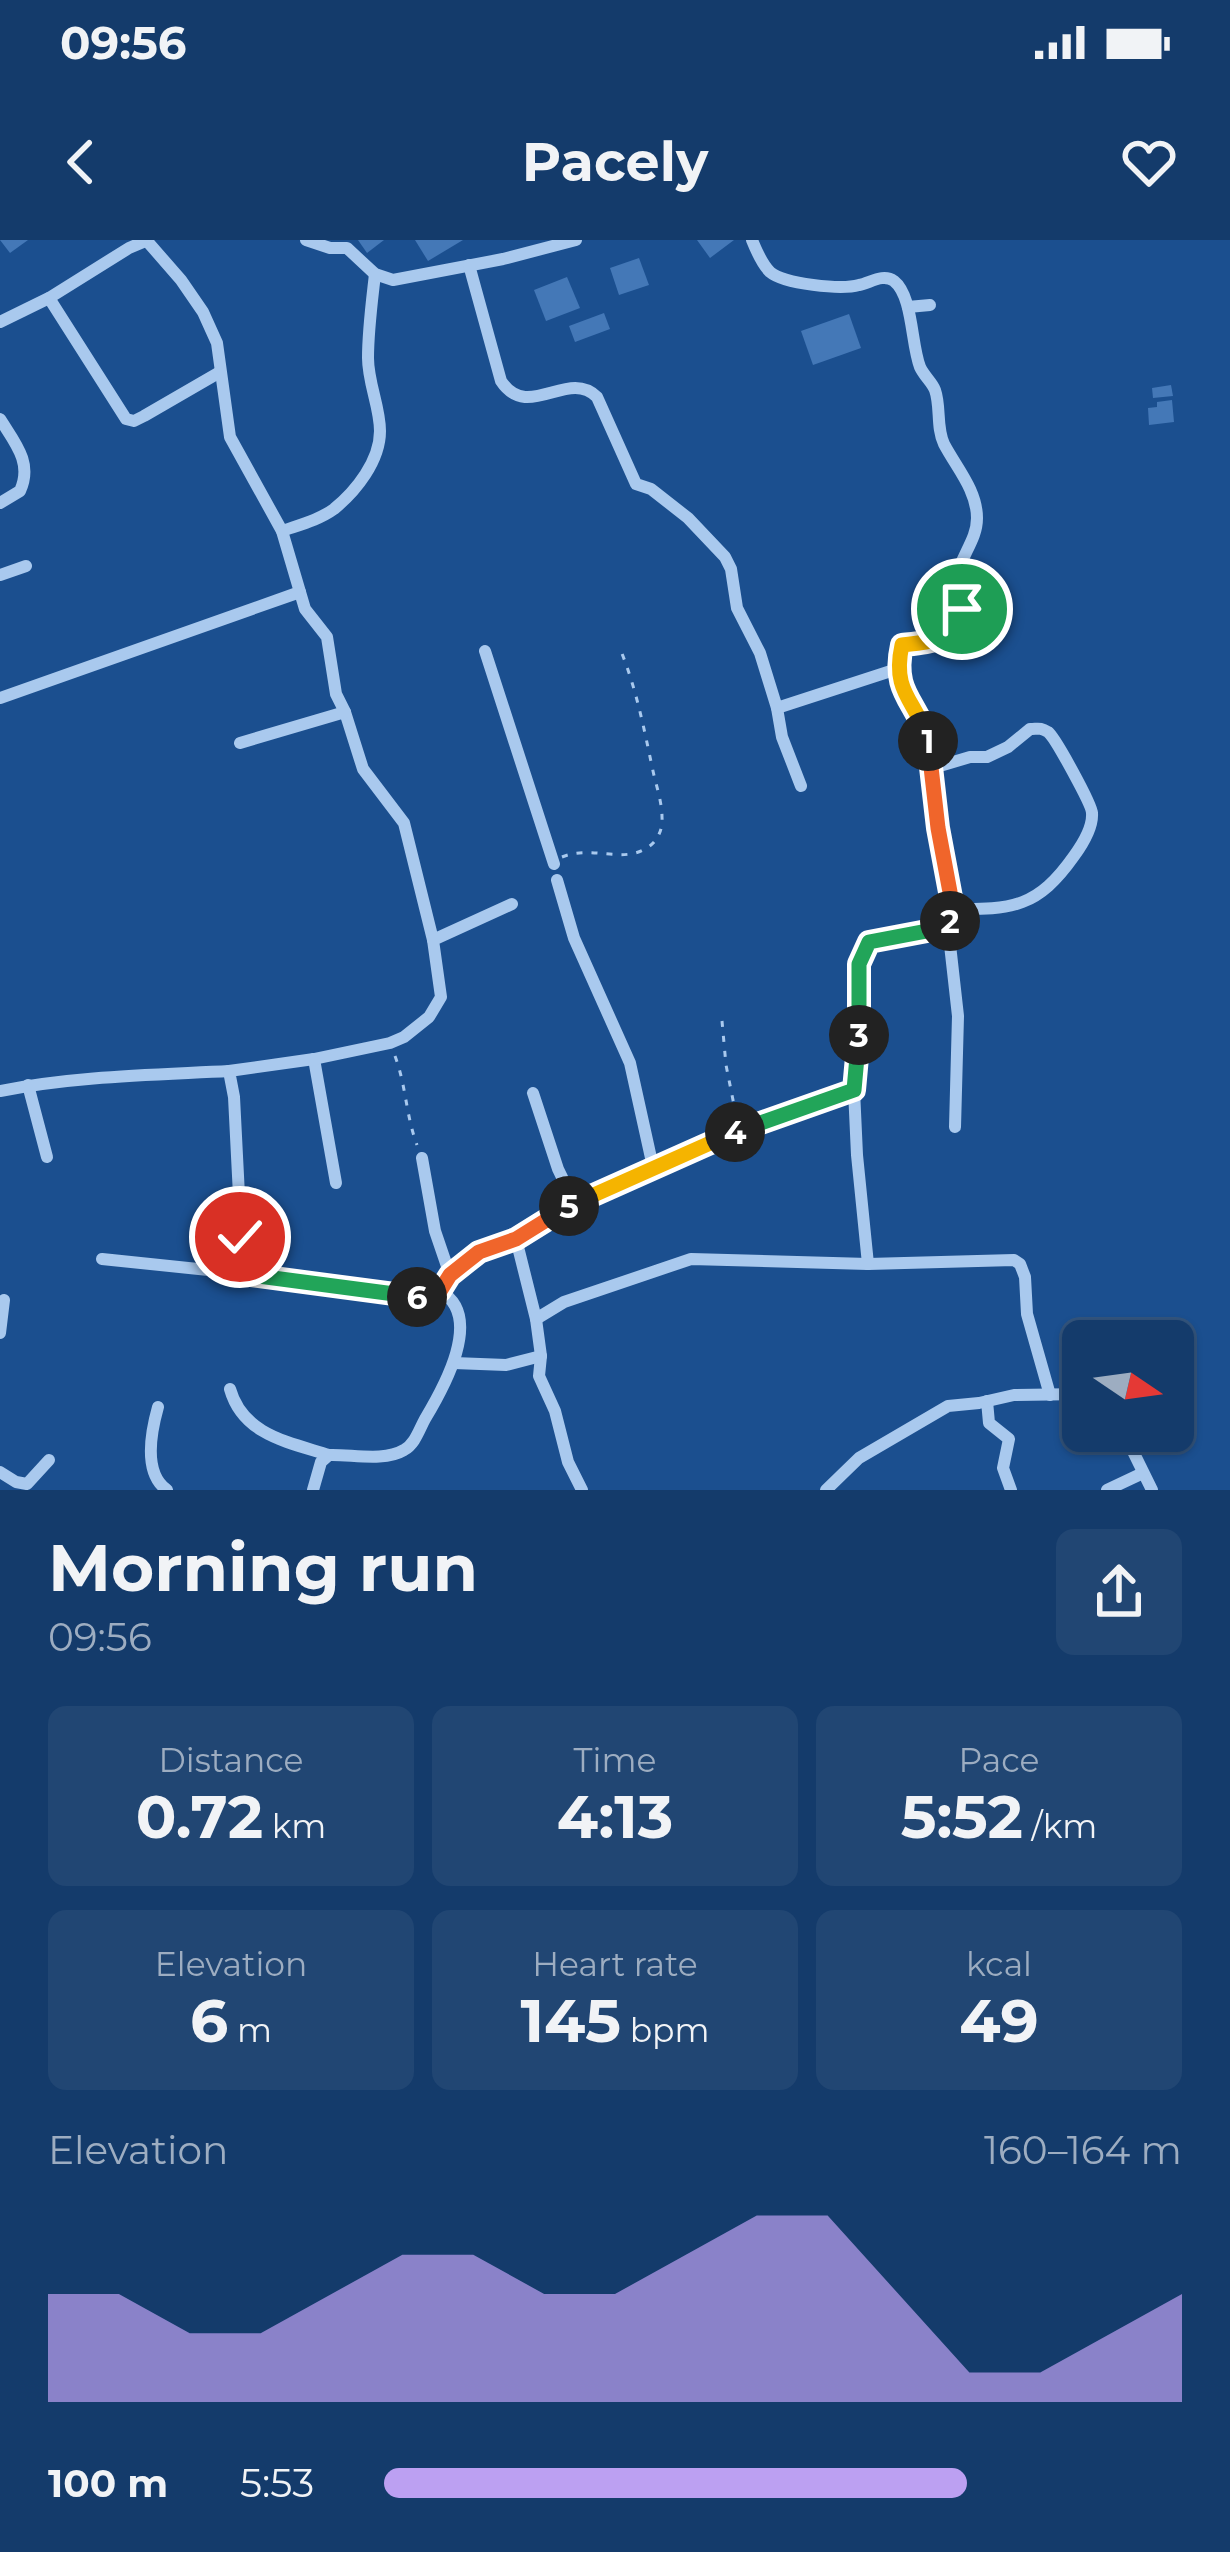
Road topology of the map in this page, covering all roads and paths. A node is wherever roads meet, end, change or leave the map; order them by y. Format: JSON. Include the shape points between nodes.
{"nodes":[{"id":1,"x":148,"y":240,"type":"edge"},
{"id":2,"x":306,"y":240,"type":"edge"},
{"id":3,"x":575,"y":240,"type":"edge"},
{"id":4,"x":752,"y":240,"type":"edge"},
{"id":5,"x":127,"y":244,"type":"edge"},
{"id":6,"x":346,"y":244,"type":"edge"},
{"id":7,"x":469,"y":265,"type":"junction"},
{"id":8,"x":375,"y":274,"type":"junction"},
{"id":9,"x":49,"y":298,"type":"junction"},
{"id":10,"x":930,"y":305,"type":"dead end"},
{"id":11,"x":908,"y":307,"type":"junction"},
{"id":12,"x":0,"y":322,"type":"edge"},
{"id":13,"x":220,"y":372,"type":"junction"},
{"id":14,"x":0,"y":419,"type":"edge"},
{"id":15,"x":0,"y":503,"type":"edge"},
{"id":16,"x":282,"y":531,"type":"junction"},
{"id":17,"x":26,"y":566,"type":"dead end"},
{"id":18,"x":0,"y":575,"type":"edge"},
{"id":19,"x":300,"y":592,"type":"junction"},
{"id":20,"x":485,"y":651,"type":"dead end"},
{"id":21,"x":621,"y":651,"type":"dead end"},
{"id":22,"x":897,"y":668,"type":"junction"},
{"id":23,"x":0,"y":698,"type":"edge"},
{"id":24,"x":777,"y":708,"type":"junction"},
{"id":25,"x":345,"y":712,"type":"junction"},
{"id":26,"x":240,"y":743,"type":"dead end"},
{"id":27,"x":933,"y":768,"type":"junction"},
{"id":28,"x":802,"y":786,"type":"dead end"},
{"id":29,"x":554,"y":864,"type":"joint"},
{"id":30,"x":557,"y":880,"type":"dead end"},
{"id":31,"x":512,"y":904,"type":"dead end"},
{"id":32,"x":953,"y":908,"type":"junction"},
{"id":33,"x":948,"y":927,"type":"junction"},
{"id":34,"x":433,"y":940,"type":"junction"},
{"id":35,"x":722,"y":1022,"type":"dead end"},
{"id":36,"x":390,"y":1042,"type":"junction"},
{"id":37,"x":314,"y":1059,"type":"junction"},
{"id":38,"x":229,"y":1071,"type":"junction"},
{"id":39,"x":28,"y":1085,"type":"junction"},
{"id":40,"x":854,"y":1090,"type":"junction"},
{"id":41,"x":0,"y":1091,"type":"edge"},
{"id":42,"x":533,"y":1094,"type":"dead end"},
{"id":43,"x":955,"y":1127,"type":"dead end"},
{"id":44,"x":739,"y":1131,"type":"junction"},
{"id":45,"x":46,"y":1157,"type":"dead end"},
{"id":46,"x":422,"y":1158,"type":"joint"},
{"id":47,"x":652,"y":1167,"type":"junction"},
{"id":48,"x":336,"y":1183,"type":"dead end"},
{"id":49,"x":574,"y":1202,"type":"junction"},
{"id":50,"x":516,"y":1239,"type":"junction"},
{"id":51,"x":102,"y":1259,"type":"dead end"},
{"id":52,"x":868,"y":1264,"type":"junction"},
{"id":53,"x":243,"y":1274,"type":"junction"},
{"id":54,"x":450,"y":1275,"type":"junction"},
{"id":55,"x":440,"y":1291,"type":"junction"},
{"id":56,"x":4,"y":1300,"type":"dead end"},
{"id":57,"x":536,"y":1319,"type":"junction"},
{"id":58,"x":0,"y":1333,"type":"edge"},
{"id":59,"x":542,"y":1356,"type":"junction"},
{"id":60,"x":454,"y":1363,"type":"junction"},
{"id":61,"x":230,"y":1389,"type":"dead end"},
{"id":62,"x":1051,"y":1395,"type":"junction"},
{"id":63,"x":1062,"y":1395,"type":"edge"},
{"id":64,"x":987,"y":1401,"type":"junction"},
{"id":65,"x":158,"y":1407,"type":"dead end"},
{"id":66,"x":1133,"y":1452,"type":"edge"},
{"id":67,"x":329,"y":1455,"type":"junction"},
{"id":68,"x":50,"y":1460,"type":"dead end"},
{"id":69,"x":0,"y":1472,"type":"edge"},
{"id":70,"x":1143,"y":1473,"type":"junction"},
{"id":71,"x":167,"y":1490,"type":"edge"},
{"id":72,"x":313,"y":1490,"type":"edge"},
{"id":73,"x":582,"y":1490,"type":"edge"},
{"id":74,"x":826,"y":1490,"type":"edge"},
{"id":75,"x":1011,"y":1490,"type":"edge"},
{"id":76,"x":1107,"y":1490,"type":"edge"},
{"id":77,"x":1152,"y":1490,"type":"edge"}],
"edges":[{"from":1,"to":5,"type":"street"},
{"from":1,"to":13,"type":"street","via":[[203,312]]},
{"from":2,"to":6,"type":"street"},
{"from":3,"to":7,"type":"street"},
{"from":4,"to":11,"type":"street","via":[[783,279],[852,287],[885,278]]},
{"from":5,"to":9,"type":"street"},
{"from":6,"to":8,"type":"street"},
{"from":7,"to":8,"type":"street","via":[[402,280]]},
{"from":7,"to":24,"type":"street","via":[[509,394],[591,391],[637,484],[688,518],[725,557]]},
{"from":8,"to":16,"type":"street","via":[[368,358],[380,437],[372,464],[335,508]]},
{"from":9,"to":12,"type":"street"},
{"from":9,"to":13,"type":"street","via":[[127,419]]},
{"from":10,"to":11,"type":"street"},
{"from":11,"to":22,"type":"street","via":[[942,441],[977,519],[958,573],[957,627],[946,637],[902,645]]},
{"from":13,"to":16,"type":"street","via":[[230,437]]},
{"from":14,"to":15,"type":"street","via":[[26,472],[20,491]]},
{"from":16,"to":19,"type":"street"},
{"from":17,"to":18,"type":"street"},
{"from":19,"to":23,"type":"street"},
{"from":19,"to":25,"type":"street","via":[[327,637]]},
{"from":20,"to":29,"type":"street"},
{"from":21,"to":29,"type":"path","via":[[644,722],[663,819],[659,836],[646,849],[577,851]]},
{"from":22,"to":24,"type":"street"},
{"from":22,"to":27,"type":"street","via":[[927,733]]},
{"from":24,"to":28,"type":"street"},
{"from":25,"to":26,"type":"street"},
{"from":25,"to":34,"type":"street","via":[[363,769],[404,823]]},
{"from":27,"to":32,"type":"street"},
{"from":27,"to":32,"type":"street","via":[[987,757],[1030,729],[1044,730],[1091,806],[1081,846],[1032,901]]},
{"from":30,"to":47,"type":"street","via":[[631,1063]]},
{"from":31,"to":34,"type":"street"},
{"from":32,"to":33,"type":"street"},
{"from":33,"to":40,"type":"street","via":[[869,942],[859,964]]},
{"from":33,"to":43,"type":"street","via":[[958,1016]]},
{"from":34,"to":36,"type":"street","via":[[441,997],[429,1017]]},
{"from":35,"to":44,"type":"path"},
{"from":36,"to":37,"type":"street"},
{"from":36,"to":46,"type":"path"},
{"from":37,"to":38,"type":"street"},
{"from":37,"to":48,"type":"street"},
{"from":38,"to":39,"type":"street"},
{"from":38,"to":53,"type":"street"},
{"from":39,"to":41,"type":"street"},
{"from":39,"to":45,"type":"street"},
{"from":40,"to":44,"type":"street"},
{"from":40,"to":52,"type":"street"},
{"from":42,"to":49,"type":"street"},
{"from":44,"to":47,"type":"street"},
{"from":46,"to":54,"type":"street"},
{"from":47,"to":49,"type":"street"},
{"from":49,"to":50,"type":"street"},
{"from":50,"to":54,"type":"street","via":[[479,1252]]},
{"from":50,"to":57,"type":"street"},
{"from":51,"to":53,"type":"street"},
{"from":52,"to":57,"type":"street","via":[[691,1259]]},
{"from":52,"to":62,"type":"street","via":[[1020,1264]]},
{"from":53,"to":55,"type":"street","via":[[391,1295]]},
{"from":54,"to":55,"type":"street"},
{"from":55,"to":60,"type":"street","via":[[458,1316]]},
{"from":56,"to":58,"type":"street"},
{"from":57,"to":59,"type":"street"},
{"from":59,"to":60,"type":"street","via":[[506,1365]]},
{"from":59,"to":73,"type":"street","via":[[539,1376]]},
{"from":60,"to":67,"type":"street","via":[[402,1452]]},
{"from":61,"to":67,"type":"street","via":[[245,1419],[269,1436]]},
{"from":62,"to":63,"type":"street"},
{"from":62,"to":64,"type":"street"},
{"from":64,"to":74,"type":"street","via":[[937,1412],[859,1458]]},
{"from":64,"to":75,"type":"street","via":[[989,1423],[1009,1439],[1004,1468]]},
{"from":65,"to":71,"type":"street","via":[[152,1460]]},
{"from":66,"to":70,"type":"street"},
{"from":67,"to":72,"type":"street"},
{"from":68,"to":69,"type":"street","via":[[27,1484]]},
{"from":70,"to":76,"type":"street"},
{"from":70,"to":77,"type":"street"}]}
